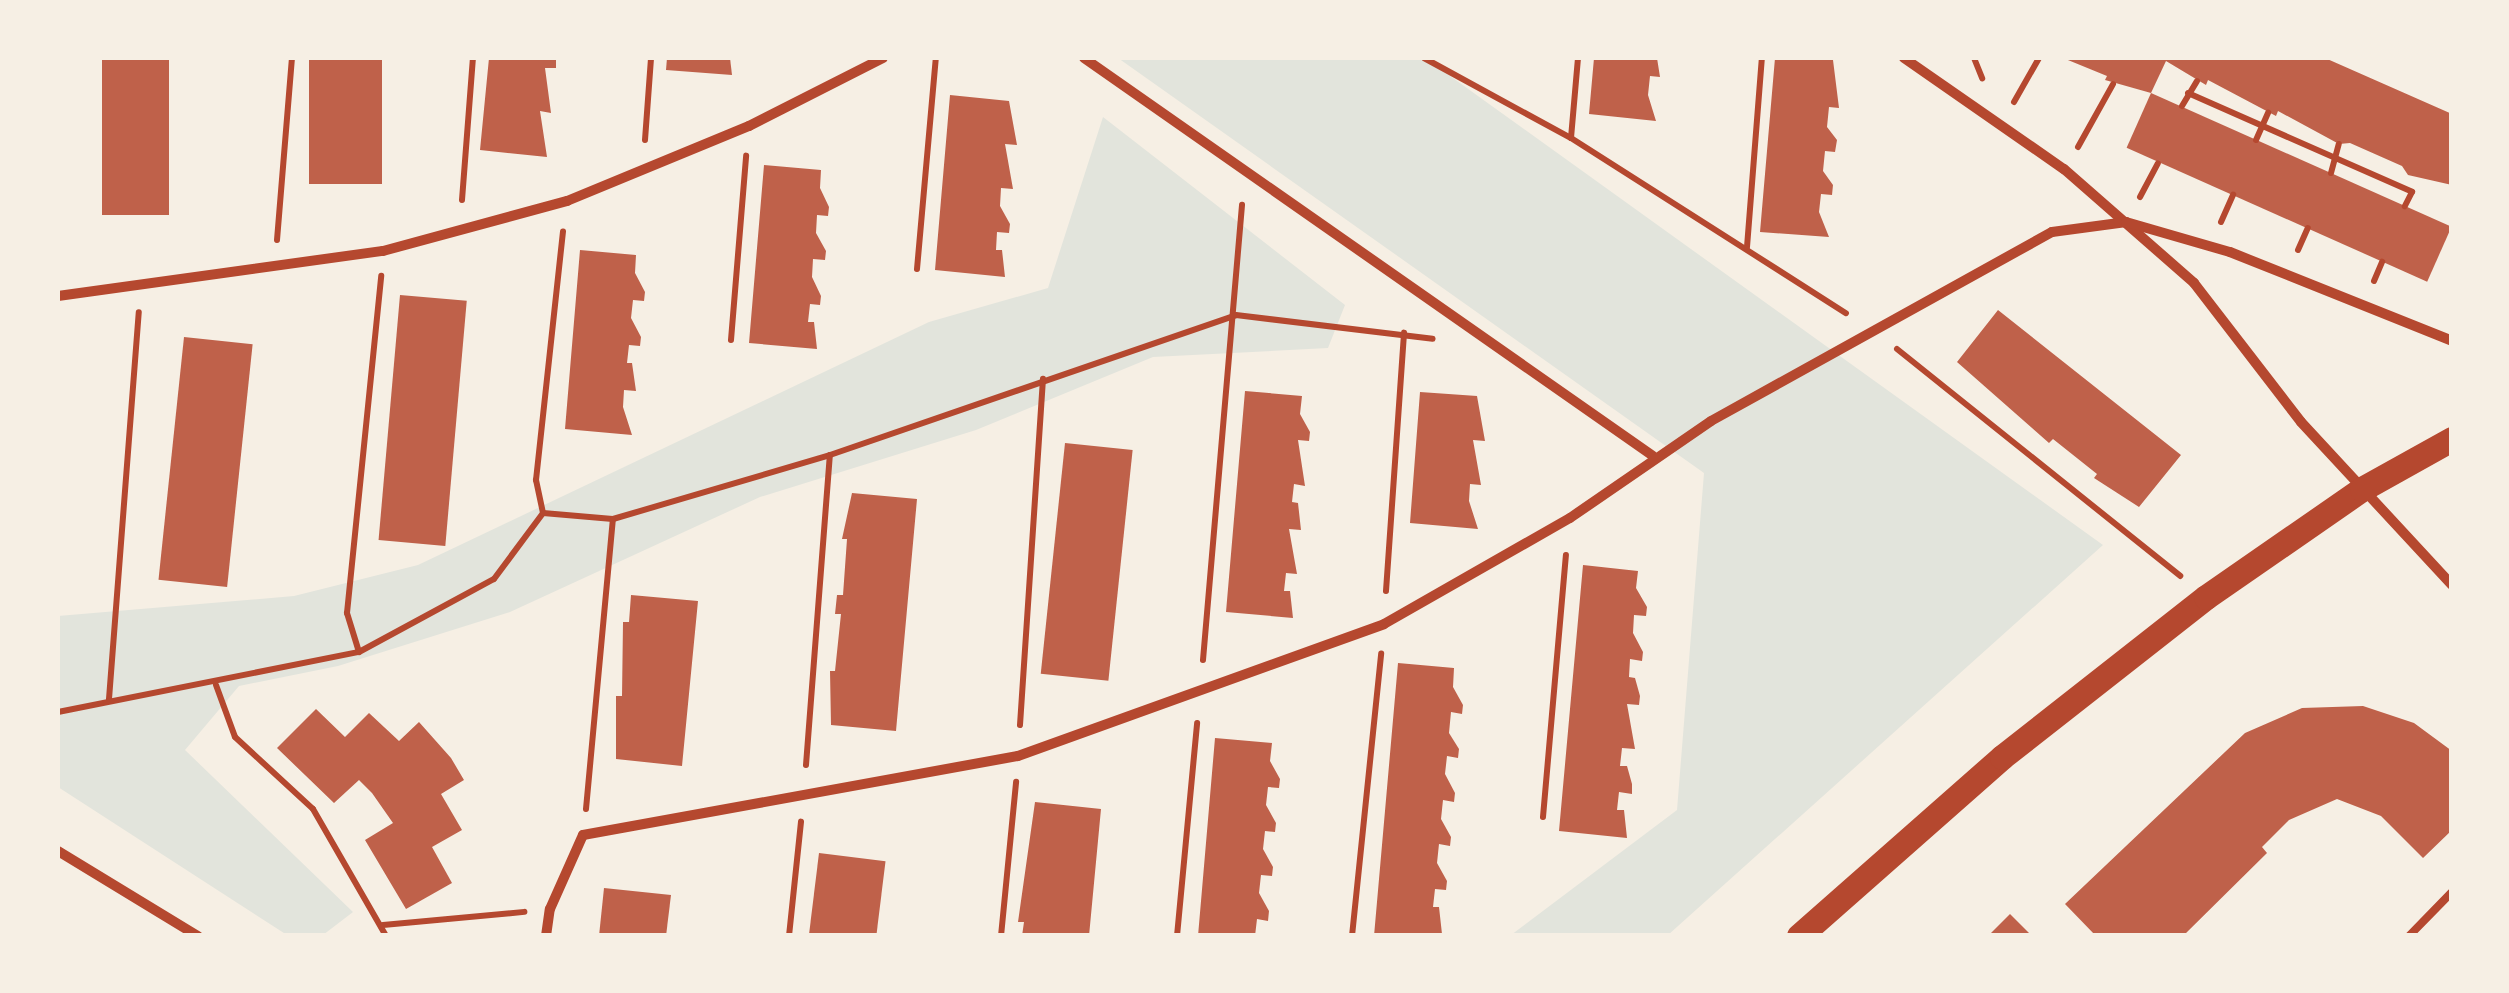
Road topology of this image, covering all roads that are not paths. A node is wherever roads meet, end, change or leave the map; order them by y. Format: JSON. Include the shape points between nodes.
{"nodes":[{"id":1,"x":883,"y":58,"type":"edge"},
{"id":2,"x":1084,"y":58,"type":"edge"},
{"id":3,"x":1904,"y":58,"type":"edge"},
{"id":4,"x":2126,"y":222,"type":"junction"},
{"id":5,"x":58,"y":296,"type":"edge"},
{"id":6,"x":2452,"y":341,"type":"edge"},
{"id":7,"x":2452,"y":439,"type":"edge"},
{"id":8,"x":1653,"y":456,"type":"junction"},
{"id":9,"x":2362,"y":489,"type":"junction"},
{"id":10,"x":2452,"y":584,"type":"edge"},
{"id":11,"x":58,"y":851,"type":"edge"},
{"id":12,"x":2452,"y":892,"type":"edge"},
{"id":13,"x":198,"y":936,"type":"edge"},
{"id":14,"x":546,"y":936,"type":"edge"},
{"id":15,"x":1799,"y":936,"type":"edge"},
{"id":16,"x":2409,"y":936,"type":"edge"}],
"edges":[{"from":1,"to":5,"type":"street","via":[[749,126],[566,201],[383,251]]},
{"from":2,"to":8,"type":"street"},
{"from":3,"to":4,"type":"street","via":[[2064,169]]},
{"from":4,"to":6,"type":"street","via":[[2230,252]]},
{"from":4,"to":8,"type":"street","via":[[2052,232]]},
{"from":4,"to":9,"type":"street","via":[[2194,283]]},
{"from":7,"to":9,"type":"main road"},
{"from":8,"to":14,"type":"street","via":[[1570,518],[1384,624],[1200,694],[1018,756],[583,835],[550,909]]},
{"from":9,"to":10,"type":"street"},
{"from":9,"to":15,"type":"main road","via":[[2206,597],[2002,757]]},
{"from":11,"to":13,"type":"street"},
{"from":12,"to":16,"type":"lane"}]}
